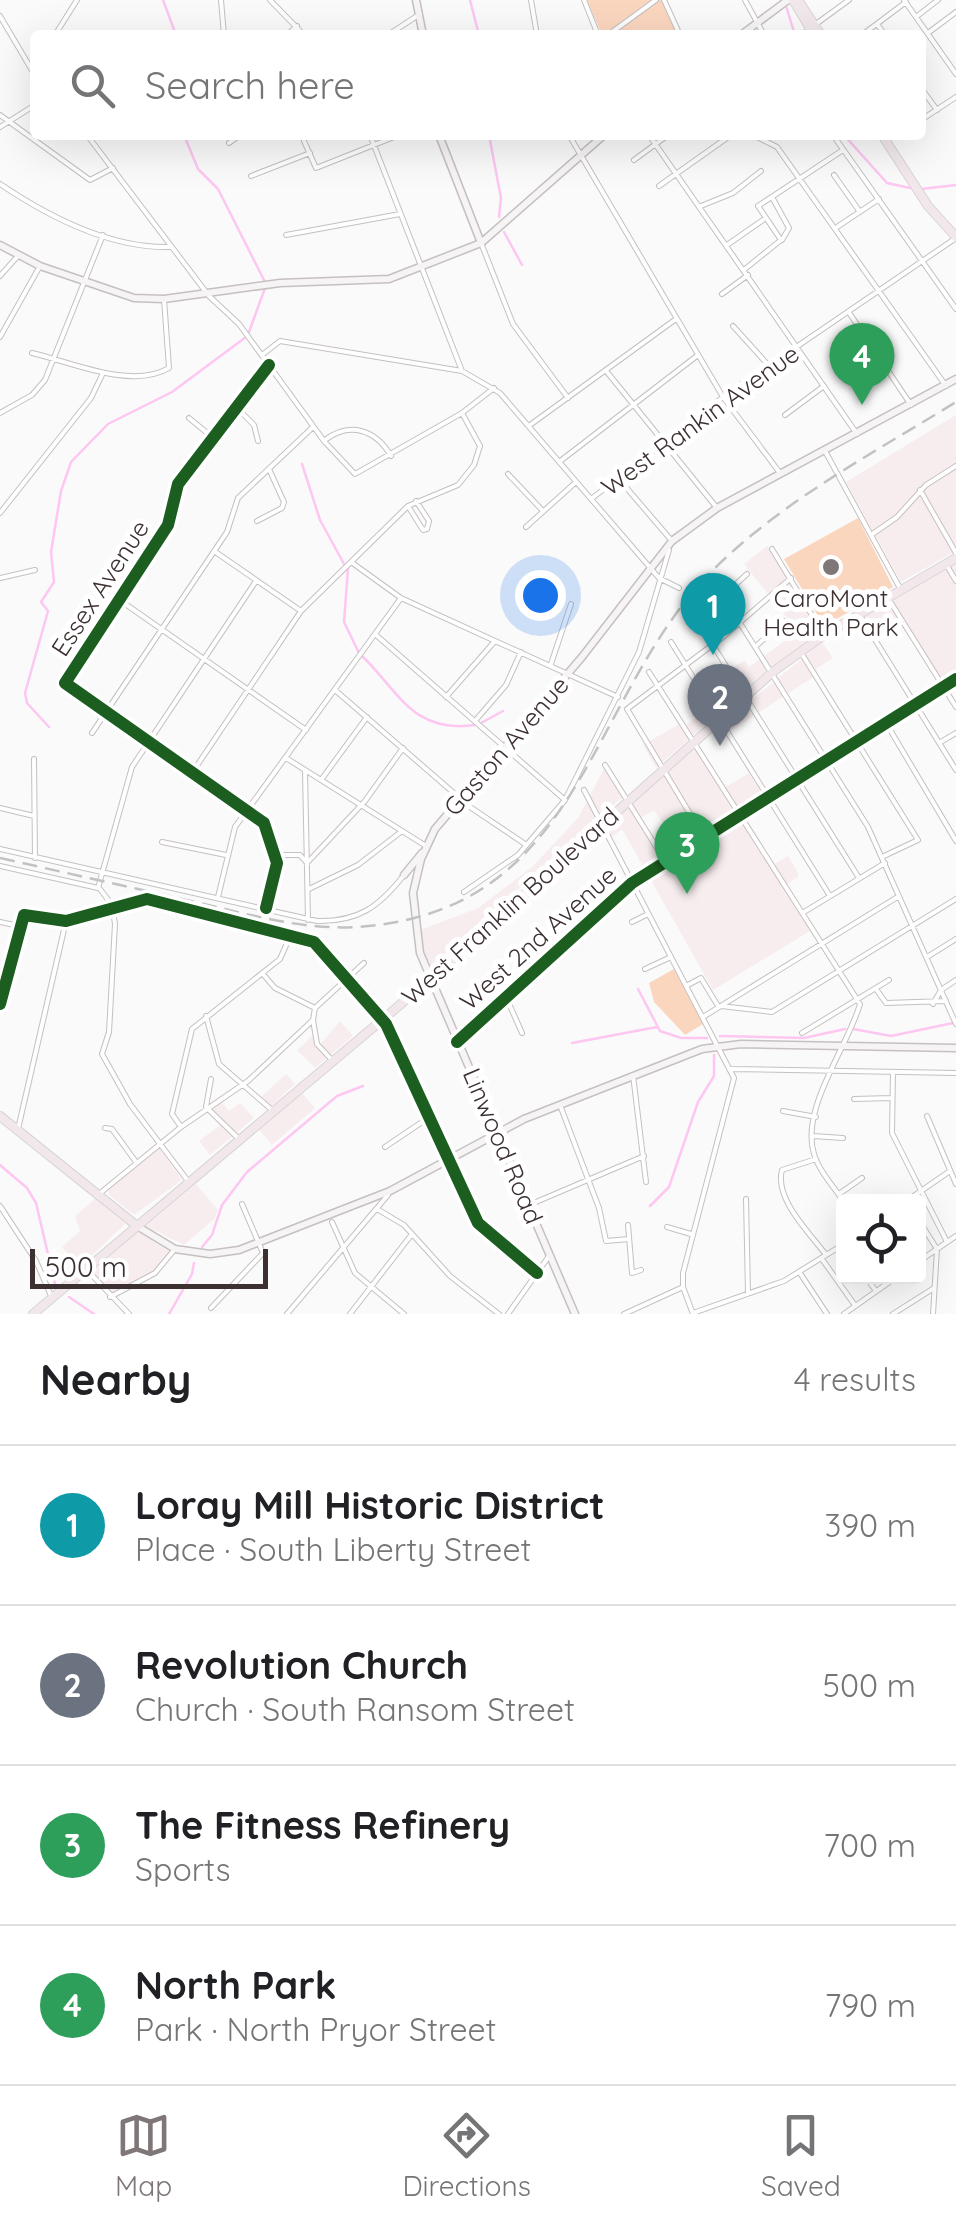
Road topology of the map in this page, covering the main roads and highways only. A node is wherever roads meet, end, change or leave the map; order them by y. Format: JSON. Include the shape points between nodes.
{"nodes":[{"id":1,"x":416,"y":0,"type":"edge"},
{"id":2,"x":793,"y":0,"type":"edge"},
{"id":3,"x":422,"y":30,"type":"edge"},
{"id":4,"x":747,"y":30,"type":"edge"},
{"id":5,"x":814,"y":30,"type":"edge"},
{"id":6,"x":441,"y":140,"type":"edge"},
{"id":7,"x":597,"y":140,"type":"edge"},
{"id":8,"x":885,"y":140,"type":"edge"},
{"id":9,"x":956,"y":238,"type":"edge"},
{"id":10,"x":481,"y":243,"type":"junction"},
{"id":11,"x":0,"y":245,"type":"edge"},
{"id":12,"x":956,"y":379,"type":"edge"},
{"id":13,"x":956,"y":556,"type":"edge"},
{"id":14,"x":956,"y":679,"type":"edge"},
{"id":15,"x":425,"y":848,"type":"junction"},
{"id":16,"x":417,"y":872,"type":"junction"},
{"id":17,"x":430,"y":978,"type":"junction"},
{"id":18,"x":457,"y":1042,"type":"junction"},
{"id":19,"x":956,"y":1048,"type":"edge"},
{"id":20,"x":0,"y":1116,"type":"edge"},
{"id":21,"x":497,"y":1132,"type":"junction"},
{"id":22,"x":137,"y":1226,"type":"junction"},
{"id":23,"x":33,"y":1314,"type":"edge"},
{"id":24,"x":575,"y":1314,"type":"edge"}],
"edges":[{"from":1,"to":3,"type":"main road"},
{"from":2,"to":4,"type":"main road"},
{"from":2,"to":5,"type":"main road"},
{"from":6,"to":10,"type":"main road"},
{"from":7,"to":10,"type":"main road"},
{"from":8,"to":9,"type":"main road"},
{"from":10,"to":11,"type":"main road","via":[[389,279],[290,282],[164,298],[130,298]]},
{"from":12,"to":15,"type":"main road","name":"Gaston Avenue","via":[[717,508],[672,540]]},
{"from":13,"to":17,"type":"main road","name":"West Franklin Boulevard","via":[[800,650]]},
{"from":14,"to":18,"type":"main road","name":"West 2nd Avenue","via":[[632,883]]},
{"from":15,"to":16,"type":"main road","name":"Gaston Avenue"},
{"from":15,"to":16,"type":"main road","via":[[406,872]]},
{"from":16,"to":17,"type":"main road","name":"Gaston Avenue","via":[[415,934]]},
{"from":17,"to":18,"type":"main road","name":"Linwood Road"},
{"from":17,"to":22,"type":"main road","name":"West Franklin Boulevard"},
{"from":18,"to":21,"type":"main road","name":"Linwood Road"},
{"from":19,"to":21,"type":"main road","via":[[718,1046]]},
{"from":20,"to":22,"type":"main road"},
{"from":21,"to":22,"type":"main road","via":[[390,1191],[258,1243],[210,1254],[175,1249]]},
{"from":21,"to":24,"type":"main road","name":"Linwood Road"},
{"from":22,"to":23,"type":"main road","name":"West Franklin Boulevard"}]}
